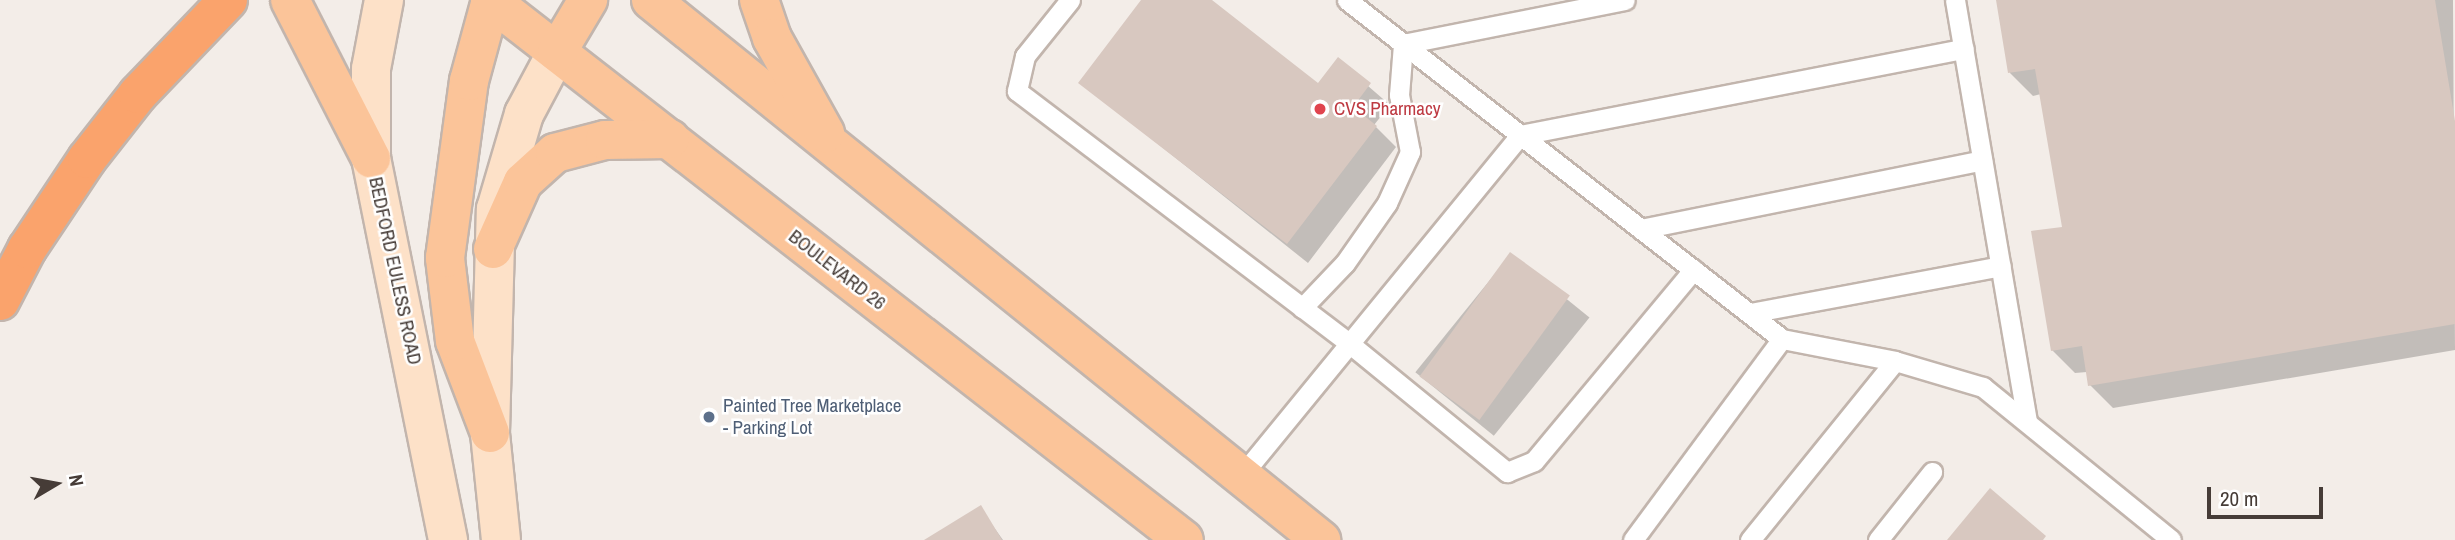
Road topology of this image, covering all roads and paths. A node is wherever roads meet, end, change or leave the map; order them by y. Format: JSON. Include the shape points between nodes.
{"nodes":[{"id":1,"x":228,"y":0,"type":"edge"},
{"id":2,"x":290,"y":0,"type":"edge"},
{"id":3,"x":384,"y":0,"type":"edge"},
{"id":4,"x":491,"y":0,"type":"edge"},
{"id":5,"x":588,"y":0,"type":"edge"},
{"id":6,"x":651,"y":0,"type":"edge"},
{"id":7,"x":759,"y":0,"type":"edge"},
{"id":8,"x":1070,"y":0,"type":"edge"},
{"id":9,"x":1347,"y":0,"type":"edge"},
{"id":10,"x":1625,"y":0,"type":"edge"},
{"id":11,"x":1955,"y":0,"type":"edge"},
{"id":12,"x":1403,"y":44,"type":"junction"},
{"id":13,"x":1964,"y":50,"type":"junction"},
{"id":14,"x":557,"y":52,"type":"junction"},
{"id":15,"x":1520,"y":135,"type":"junction"},
{"id":16,"x":670,"y":139,"type":"junction"},
{"id":17,"x":835,"y":150,"type":"junction"},
{"id":18,"x":371,"y":158,"type":"junction"},
{"id":19,"x":1982,"y":160,"type":"junction"},
{"id":20,"x":1641,"y":229,"type":"junction"},
{"id":21,"x":493,"y":249,"type":"junction"},
{"id":22,"x":2001,"y":266,"type":"junction"},
{"id":23,"x":1693,"y":270,"type":"junction"},
{"id":24,"x":0,"y":301,"type":"edge"},
{"id":25,"x":1302,"y":308,"type":"junction"},
{"id":26,"x":1749,"y":313,"type":"junction"},
{"id":27,"x":1782,"y":339,"type":"junction"},
{"id":28,"x":1350,"y":344,"type":"junction"},
{"id":29,"x":1895,"y":361,"type":"junction"},
{"id":30,"x":2027,"y":422,"type":"junction"},
{"id":31,"x":490,"y":433,"type":"junction"},
{"id":32,"x":1932,"y":472,"type":"dead end"},
{"id":33,"x":1241,"y":476,"type":"junction"},
{"id":34,"x":448,"y":540,"type":"edge"},
{"id":35,"x":501,"y":540,"type":"edge"},
{"id":36,"x":1184,"y":540,"type":"edge"},
{"id":37,"x":1321,"y":540,"type":"edge"},
{"id":38,"x":1633,"y":540,"type":"edge"},
{"id":39,"x":1750,"y":540,"type":"edge"},
{"id":40,"x":1878,"y":540,"type":"edge"},
{"id":41,"x":2171,"y":540,"type":"edge"}],
"edges":[{"from":1,"to":24,"type":"highway","via":[[138,94],[87,159],[27,248]]},
{"from":2,"to":18,"type":"main road"},
{"from":3,"to":18,"type":"main road","name":"BEDFORD EULESS ROAD","via":[[371,69]]},
{"from":4,"to":14,"type":"main road","name":"BOULEVARD 26"},
{"from":4,"to":31,"type":"main road","via":[[469,81],[445,258],[455,341]]},
{"from":5,"to":14,"type":"main road"},
{"from":6,"to":17,"type":"main road"},
{"from":7,"to":17,"type":"main road","via":[[772,38]]},
{"from":8,"to":25,"type":"lane","via":[[1025,56],[1017,90]]},
{"from":9,"to":12,"type":"lane"},
{"from":10,"to":12,"type":"lane"},
{"from":11,"to":13,"type":"lane"},
{"from":12,"to":15,"type":"lane"},
{"from":12,"to":25,"type":"lane","via":[[1399,95],[1410,152],[1380,213],[1345,263]]},
{"from":13,"to":15,"type":"lane"},
{"from":13,"to":19,"type":"lane"},
{"from":14,"to":16,"type":"main road","name":"BOULEVARD 26"},
{"from":14,"to":21,"type":"main road","via":[[524,114],[508,160]]},
{"from":15,"to":20,"type":"lane"},
{"from":15,"to":28,"type":"lane"},
{"from":16,"to":21,"type":"main road","via":[[605,140],[555,153],[536,165],[523,182]]},
{"from":16,"to":36,"type":"main road","name":"BOULEVARD 26"},
{"from":17,"to":33,"type":"main road"},
{"from":18,"to":34,"type":"main road","name":"BEDFORD EULESS ROAD"},
{"from":19,"to":20,"type":"lane"},
{"from":19,"to":22,"type":"lane"},
{"from":20,"to":23,"type":"lane"},
{"from":21,"to":31,"type":"main road"},
{"from":22,"to":26,"type":"lane"},
{"from":22,"to":30,"type":"lane"},
{"from":23,"to":26,"type":"lane"},
{"from":23,"to":28,"type":"lane","via":[[1534,461],[1521,469],[1507,472]]},
{"from":25,"to":28,"type":"lane"},
{"from":26,"to":27,"type":"lane"},
{"from":27,"to":29,"type":"lane"},
{"from":27,"to":38,"type":"lane"},
{"from":28,"to":33,"type":"lane"},
{"from":29,"to":30,"type":"lane","via":[[1983,387]]},
{"from":29,"to":39,"type":"lane"},
{"from":30,"to":41,"type":"lane"},
{"from":31,"to":35,"type":"main road"},
{"from":32,"to":40,"type":"lane"},
{"from":33,"to":37,"type":"main road"}]}
